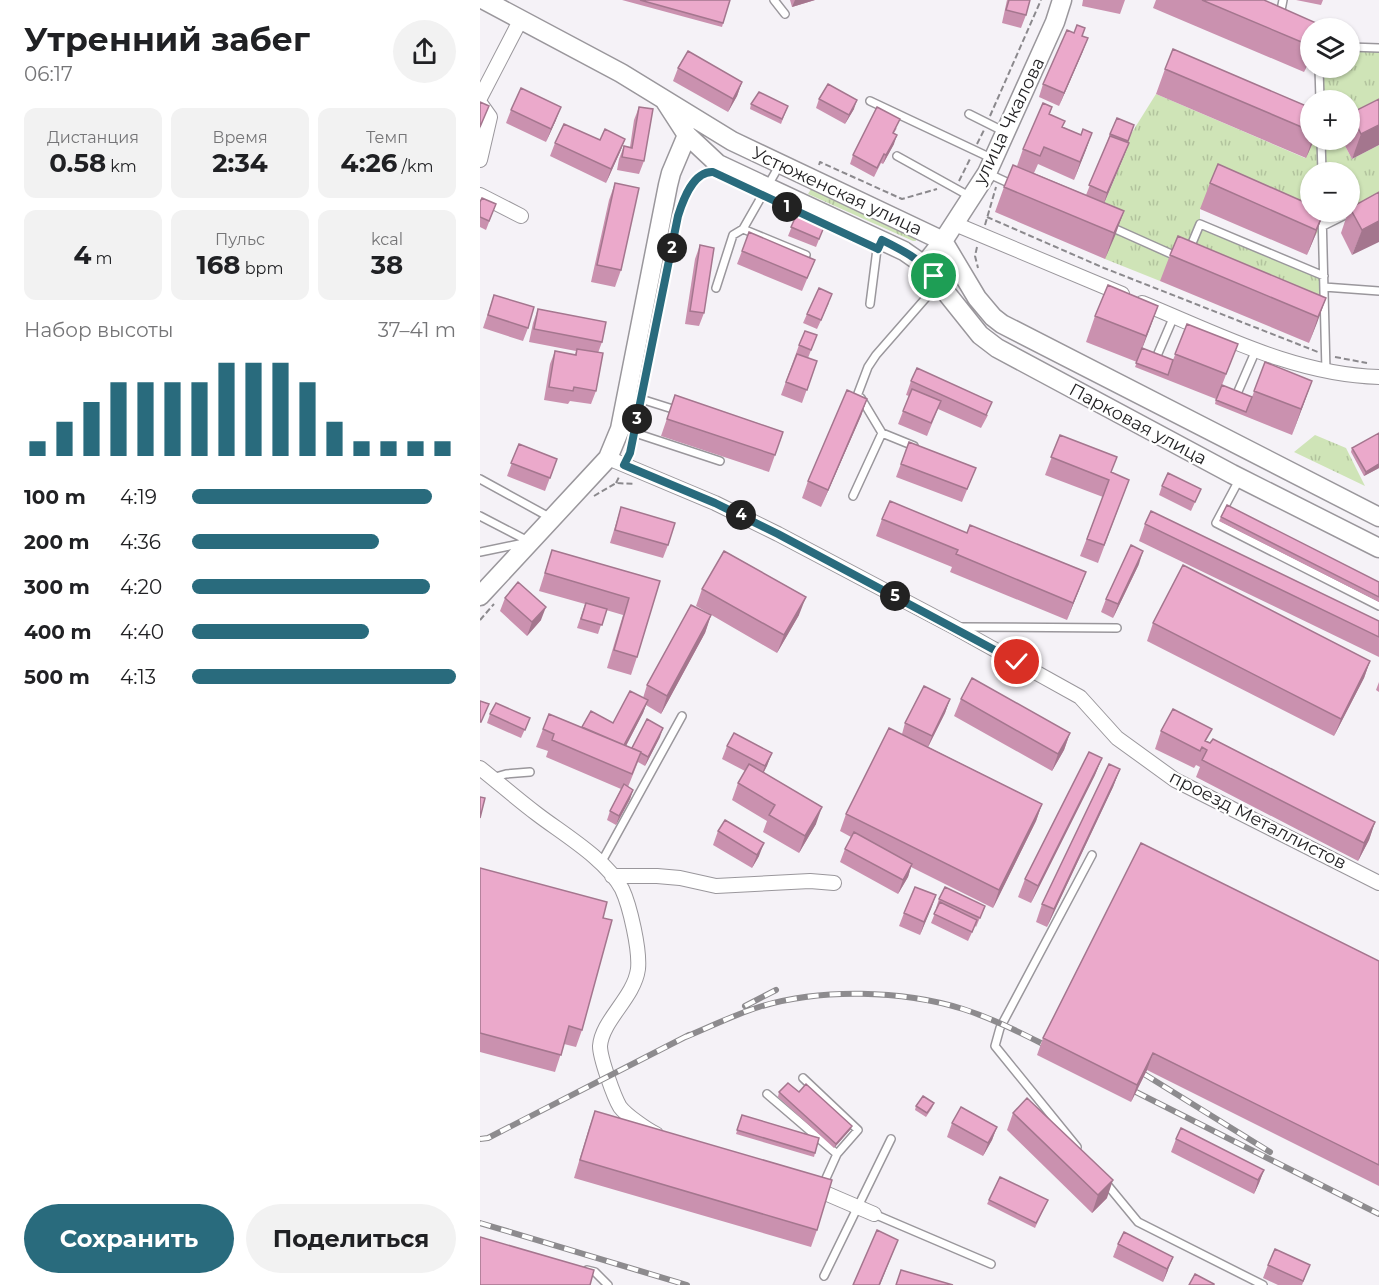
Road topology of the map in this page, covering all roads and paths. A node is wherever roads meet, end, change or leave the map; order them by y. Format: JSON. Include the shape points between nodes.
{"nodes":[{"id":1,"x":484,"y":0,"type":"edge"},
{"id":2,"x":774,"y":0,"type":"edge"},
{"id":3,"x":1041,"y":0,"type":"edge"},
{"id":4,"x":1062,"y":0,"type":"edge"},
{"id":5,"x":1284,"y":0,"type":"edge"},
{"id":6,"x":785,"y":14,"type":"dead end"},
{"id":7,"x":521,"y":19,"type":"junction"},
{"id":8,"x":1280,"y":19,"type":"edge"},
{"id":9,"x":1360,"y":47,"type":"edge"},
{"id":10,"x":1379,"y":48,"type":"edge"},
{"id":11,"x":663,"y":97,"type":"junction"},
{"id":12,"x":480,"y":101,"type":"edge"},
{"id":13,"x":870,"y":101,"type":"dead end"},
{"id":14,"x":969,"y":114,"type":"dead end"},
{"id":15,"x":987,"y":123,"type":"junction"},
{"id":16,"x":1005,"y":132,"type":"junction"},
{"id":17,"x":687,"y":135,"type":"junction"},
{"id":18,"x":732,"y":141,"type":"junction"},
{"id":19,"x":974,"y":150,"type":"junction"},
{"id":20,"x":897,"y":156,"type":"dead end"},
{"id":21,"x":480,"y":160,"type":"edge"},
{"id":22,"x":820,"y":162,"type":"dead end"},
{"id":23,"x":780,"y":164,"type":"junction"},
{"id":24,"x":990,"y":166,"type":"junction"},
{"id":25,"x":709,"y":172,"type":"dead end"},
{"id":26,"x":948,"y":184,"type":"junction"},
{"id":27,"x":768,"y":186,"type":"junction"},
{"id":28,"x":1021,"y":188,"type":"edge"},
{"id":29,"x":480,"y":195,"type":"edge"},
{"id":30,"x":971,"y":197,"type":"junction"},
{"id":31,"x":521,"y":216,"type":"dead end"},
{"id":32,"x":678,"y":216,"type":"dead end"},
{"id":33,"x":987,"y":217,"type":"dead end"},
{"id":34,"x":1098,"y":222,"type":"edge"},
{"id":35,"x":1323,"y":222,"type":"edge"},
{"id":36,"x":1331,"y":222,"type":"edge"},
{"id":37,"x":955,"y":224,"type":"junction"},
{"id":38,"x":1323,"y":226,"type":"junction"},
{"id":39,"x":743,"y":229,"type":"junction"},
{"id":40,"x":882,"y":240,"type":"junction"},
{"id":41,"x":943,"y":241,"type":"junction"},
{"id":42,"x":806,"y":255,"type":"edge"},
{"id":43,"x":924,"y":265,"type":"junction"},
{"id":44,"x":1324,"y":276,"type":"junction"},
{"id":45,"x":940,"y":282,"type":"junction"},
{"id":46,"x":1324,"y":287,"type":"junction"},
{"id":47,"x":716,"y":288,"type":"dead end"},
{"id":48,"x":1379,"y":291,"type":"edge"},
{"id":49,"x":870,"y":303,"type":"dead end"},
{"id":50,"x":1313,"y":314,"type":"edge"},
{"id":51,"x":1174,"y":316,"type":"junction"},
{"id":52,"x":1324,"y":318,"type":"junction"},
{"id":53,"x":1256,"y":350,"type":"junction"},
{"id":54,"x":1327,"y":355,"type":"junction"},
{"id":55,"x":1156,"y":358,"type":"edge"},
{"id":56,"x":1367,"y":363,"type":"dead end"},
{"id":57,"x":1326,"y":371,"type":"junction"},
{"id":58,"x":1379,"y":377,"type":"edge"},
{"id":59,"x":848,"y":393,"type":"edge"},
{"id":60,"x":856,"y":396,"type":"junction"},
{"id":61,"x":1236,"y":396,"type":"edge"},
{"id":62,"x":626,"y":397,"type":"junction"},
{"id":63,"x":687,"y":414,"type":"edge"},
{"id":64,"x":627,"y":430,"type":"junction"},
{"id":65,"x":882,"y":433,"type":"junction"},
{"id":66,"x":925,"y":451,"type":"edge"},
{"id":67,"x":720,"y":461,"type":"dead end"},
{"id":68,"x":616,"y":462,"type":"junction"},
{"id":69,"x":1240,"y":478,"type":"junction"},
{"id":70,"x":480,"y":479,"type":"edge"},
{"id":71,"x":616,"y":483,"type":"junction"},
{"id":72,"x":640,"y":485,"type":"dead end"},
{"id":73,"x":854,"y":496,"type":"dead end"},
{"id":74,"x":592,"y":497,"type":"dead end"},
{"id":75,"x":480,"y":516,"type":"edge"},
{"id":76,"x":1379,"y":517,"type":"edge"},
{"id":77,"x":551,"y":518,"type":"junction"},
{"id":78,"x":530,"y":542,"type":"junction"},
{"id":79,"x":1379,"y":548,"type":"edge"},
{"id":80,"x":480,"y":552,"type":"edge"},
{"id":81,"x":488,"y":599,"type":"edge"},
{"id":82,"x":1379,"y":606,"type":"edge"},
{"id":83,"x":480,"y":620,"type":"edge"},
{"id":84,"x":954,"y":627,"type":"junction"},
{"id":85,"x":1117,"y":628,"type":"dead end"},
{"id":86,"x":682,"y":716,"type":"dead end"},
{"id":87,"x":480,"y":768,"type":"edge"},
{"id":88,"x":530,"y":772,"type":"dead end"},
{"id":89,"x":492,"y":778,"type":"junction"},
{"id":90,"x":1092,"y":855,"type":"dead end"},
{"id":91,"x":601,"y":863,"type":"junction"},
{"id":92,"x":612,"y":876,"type":"junction"},
{"id":93,"x":834,"y":882,"type":"dead end"},
{"id":94,"x":1379,"y":883,"type":"edge"},
{"id":95,"x":803,"y":1078,"type":"dead end"},
{"id":96,"x":767,"y":1094,"type":"dead end"},
{"id":97,"x":671,"y":1139,"type":"edge"},
{"id":98,"x":891,"y":1139,"type":"dead end"},
{"id":99,"x":837,"y":1154,"type":"junction"},
{"id":100,"x":1085,"y":1157,"type":"edge"},
{"id":101,"x":1100,"y":1176,"type":"edge"},
{"id":102,"x":800,"y":1183,"type":"edge"},
{"id":103,"x":821,"y":1190,"type":"junction"},
{"id":104,"x":857,"y":1207,"type":"junction"},
{"id":105,"x":874,"y":1214,"type":"joint"},
{"id":106,"x":991,"y":1264,"type":"dead end"},
{"id":107,"x":584,"y":1269,"type":"edge"},
{"id":108,"x":824,"y":1276,"type":"dead end"},
{"id":109,"x":608,"y":1285,"type":"edge"},
{"id":110,"x":1263,"y":1285,"type":"edge"}],
"edges":[{"from":1,"to":7,"type":"main road","name":"Устюженская улица"},
{"from":2,"to":6,"type":"lane"},
{"from":3,"to":15,"type":"path"},
{"from":4,"to":16,"type":"main road","name":"улица Чкалова"},
{"from":5,"to":8,"type":"lane"},
{"from":7,"to":11,"type":"main road","name":"Устюженская улица"},
{"from":7,"to":12,"type":"street"},
{"from":9,"to":10,"type":"lane"},
{"from":11,"to":17,"type":"main road","name":"Устюженская улица"},
{"from":11,"to":18,"type":"main road","name":"Устюженская улица"},
{"from":12,"to":21,"type":"street","via":[[490,117]]},
{"from":13,"to":19,"type":"lane"},
{"from":14,"to":15,"type":"lane"},
{"from":15,"to":16,"type":"lane"},
{"from":15,"to":19,"type":"path"},
{"from":16,"to":24,"type":"main road","name":"улица Чкалова"},
{"from":17,"to":18,"type":"main road","name":"Устюженская улица"},
{"from":17,"to":27,"type":"main road","name":"Устюженская улица","via":[[718,164]]},
{"from":17,"to":62,"type":"main road","via":[[670,173]]},
{"from":18,"to":23,"type":"main road","name":"Устюженская улица"},
{"from":19,"to":24,"type":"lane"},
{"from":19,"to":26,"type":"path","via":[[960,181]]},
{"from":20,"to":26,"type":"lane"},
{"from":22,"to":26,"type":"path","via":[[902,199]]},
{"from":23,"to":27,"type":"lane"},
{"from":23,"to":41,"type":"main road","name":"Устюженская улица"},
{"from":24,"to":28,"type":"lane"},
{"from":24,"to":30,"type":"main road","name":"улица Чкалова"},
{"from":25,"to":32,"type":"path","via":[[694,183]]},
{"from":26,"to":30,"type":"lane"},
{"from":27,"to":39,"type":"lane"},
{"from":27,"to":40,"type":"main road","name":"Устюженская улица"},
{"from":29,"to":31,"type":"street"},
{"from":30,"to":37,"type":"main road","name":"улица Чкалова"},
{"from":33,"to":54,"type":"path","via":[[1104,268]]},
{"from":34,"to":44,"type":"lane","via":[[1185,260],[1200,224]]},
{"from":35,"to":38,"type":"lane"},
{"from":36,"to":38,"type":"lane"},
{"from":37,"to":41,"type":"main road","name":"улица Чкалова"},
{"from":37,"to":51,"type":"street"},
{"from":38,"to":44,"type":"lane"},
{"from":39,"to":42,"type":"lane"},
{"from":39,"to":47,"type":"lane","via":[[733,235]]},
{"from":40,"to":43,"type":"main road","name":"Устюженская улица"},
{"from":40,"to":49,"type":"lane"},
{"from":41,"to":43,"type":"main road","name":"улица Чкалова"},
{"from":41,"to":76,"type":"main road","name":"Парковая улица","via":[[977,298],[1002,324]]},
{"from":43,"to":45,"type":"main road","name":"Парковая улица"},
{"from":44,"to":46,"type":"lane"},
{"from":45,"to":60,"type":"lane","via":[[876,355]]},
{"from":45,"to":69,"type":"main road","name":"Парковая улица","via":[[980,335],[997,348]]},
{"from":46,"to":48,"type":"lane"},
{"from":46,"to":52,"type":"lane"},
{"from":50,"to":52,"type":"lane"},
{"from":51,"to":53,"type":"street"},
{"from":51,"to":55,"type":"lane"},
{"from":52,"to":54,"type":"lane"},
{"from":53,"to":57,"type":"street"},
{"from":53,"to":61,"type":"lane"},
{"from":54,"to":56,"type":"path"},
{"from":54,"to":57,"type":"lane"},
{"from":57,"to":58,"type":"street"},
{"from":59,"to":60,"type":"lane"},
{"from":60,"to":65,"type":"lane","via":[[863,399]]},
{"from":62,"to":63,"type":"lane"},
{"from":62,"to":64,"type":"main road"},
{"from":64,"to":67,"type":"lane"},
{"from":64,"to":68,"type":"main road"},
{"from":64,"to":68,"type":"path","via":[[630,453]]},
{"from":65,"to":66,"type":"lane"},
{"from":65,"to":73,"type":"lane"},
{"from":68,"to":71,"type":"path"},
{"from":68,"to":77,"type":"main road"},
{"from":68,"to":84,"type":"street","name":"проезд Металлистов","via":[[715,503]]},
{"from":69,"to":79,"type":"main road","name":"Парковая улица"},
{"from":69,"to":82,"type":"lane","via":[[1216,522]]},
{"from":70,"to":77,"type":"lane"},
{"from":71,"to":72,"type":"path"},
{"from":71,"to":74,"type":"path"},
{"from":75,"to":78,"type":"lane"},
{"from":77,"to":78,"type":"main road"},
{"from":78,"to":80,"type":"lane"},
{"from":78,"to":81,"type":"main road"},
{"from":81,"to":83,"type":"path"},
{"from":84,"to":85,"type":"lane"},
{"from":84,"to":94,"type":"street","name":"проезд Металлистов","via":[[1080,697],[1117,738],[1175,780]]},
{"from":86,"to":91,"type":"lane"},
{"from":87,"to":89,"type":"street"},
{"from":88,"to":89,"type":"lane"},
{"from":89,"to":91,"type":"street"},
{"from":90,"to":100,"type":"lane","via":[[1002,1024],[995,1046]]},
{"from":91,"to":92,"type":"street"},
{"from":92,"to":93,"type":"street","via":[[668,877],[716,886]]},
{"from":92,"to":97,"type":"street","via":[[621,889],[635,933],[638,969],[631,991],[609,1023],[600,1046],[621,1108],[650,1131]]},
{"from":95,"to":99,"type":"lane","via":[[858,1130]]},
{"from":96,"to":99,"type":"lane"},
{"from":98,"to":104,"type":"lane"},
{"from":99,"to":103,"type":"lane"},
{"from":101,"to":110,"type":"lane","via":[[1138,1222]]},
{"from":102,"to":103,"type":"street"},
{"from":103,"to":104,"type":"street"},
{"from":104,"to":105,"type":"street"},
{"from":104,"to":108,"type":"lane"},
{"from":105,"to":106,"type":"lane"},
{"from":107,"to":109,"type":"lane","via":[[595,1272]]}]}
